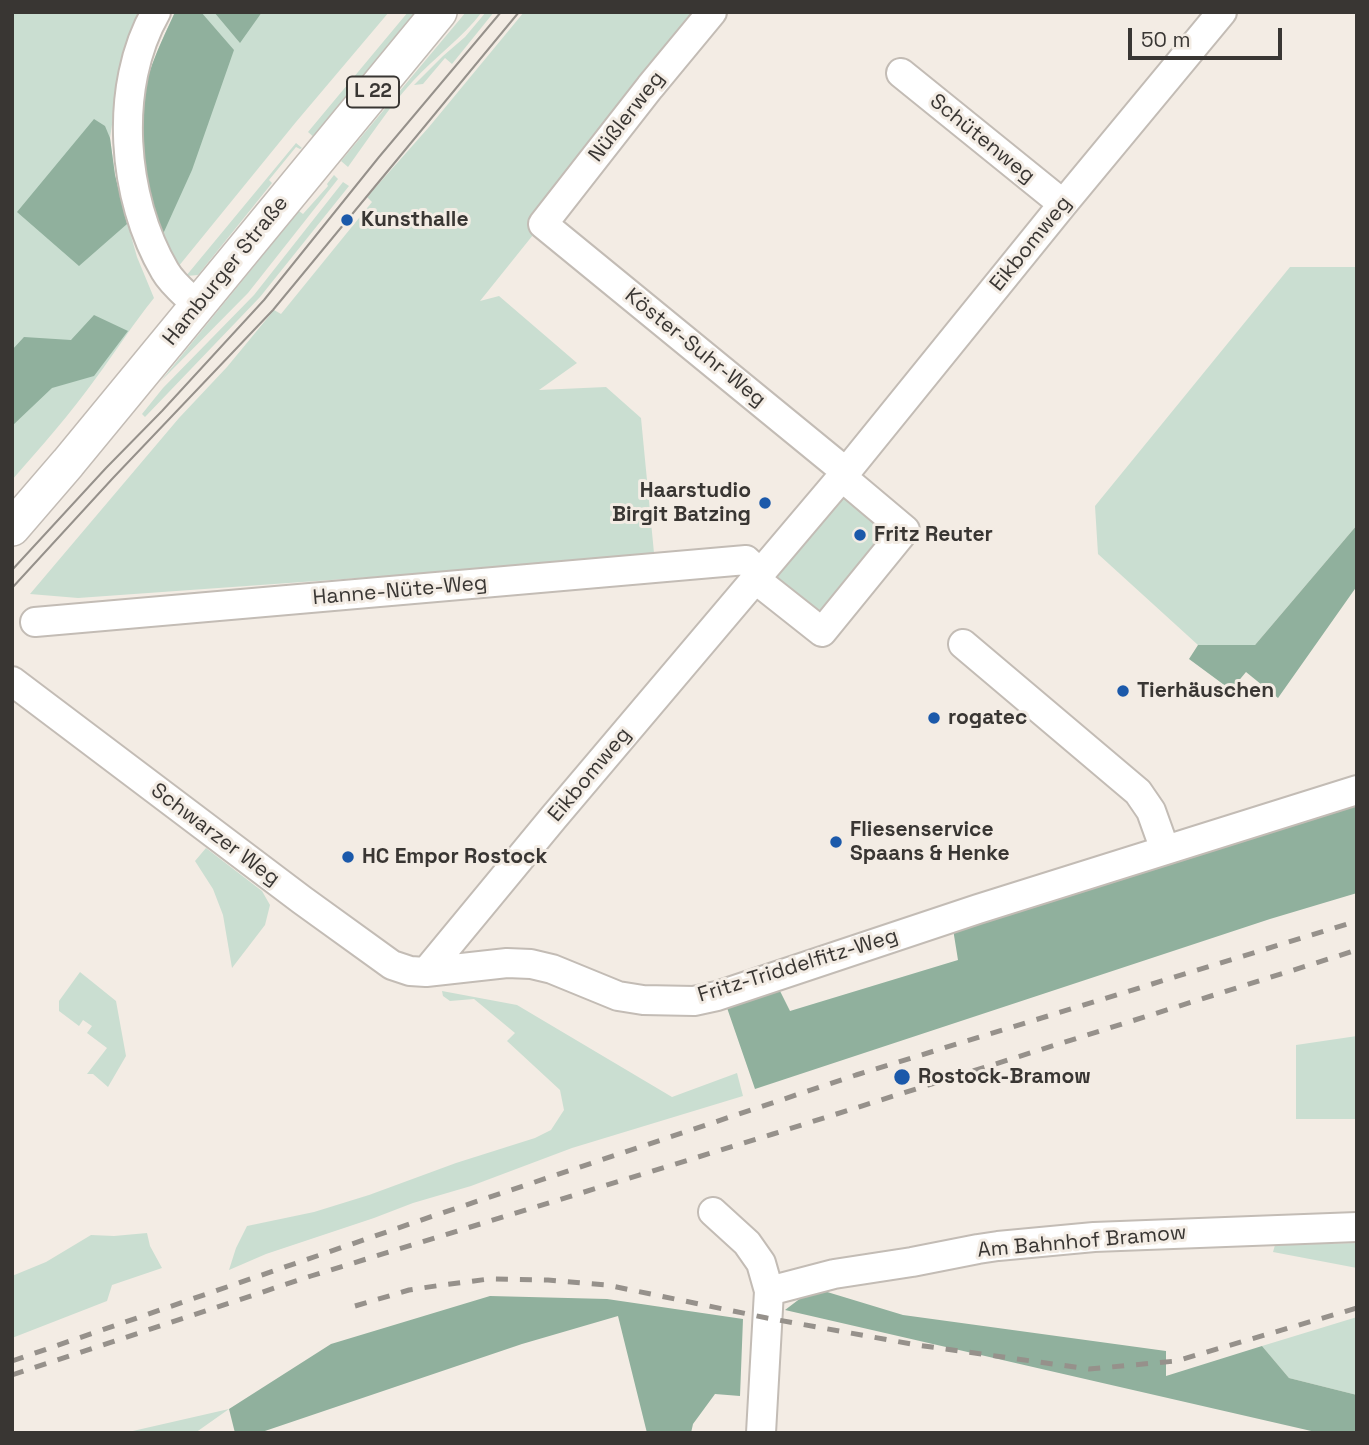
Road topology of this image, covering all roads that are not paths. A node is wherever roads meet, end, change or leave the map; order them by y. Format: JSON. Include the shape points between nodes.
{"nodes":[{"id":1,"x":156,"y":12,"type":"edge"},
{"id":2,"x":439,"y":12,"type":"edge"},
{"id":3,"x":712,"y":12,"type":"edge"},
{"id":4,"x":1223,"y":12,"type":"edge"},
{"id":5,"x":901,"y":73,"type":"dead end"},
{"id":6,"x":1063,"y":204,"type":"junction"},
{"id":7,"x":543,"y":224,"type":"joint"},
{"id":8,"x":198,"y":306,"type":"junction"},
{"id":9,"x":844,"y":474,"type":"junction"},
{"id":10,"x":12,"y":528,"type":"edge"},
{"id":11,"x":757,"y":576,"type":"junction"},
{"id":12,"x":35,"y":622,"type":"dead end"},
{"id":13,"x":963,"y":644,"type":"dead end"},
{"id":14,"x":12,"y":681,"type":"edge"},
{"id":15,"x":1357,"y":790,"type":"edge"},
{"id":16,"x":1165,"y":850,"type":"junction"},
{"id":17,"x":426,"y":971,"type":"junction"},
{"id":18,"x":713,"y":1212,"type":"dead end"},
{"id":19,"x":1357,"y":1227,"type":"edge"},
{"id":20,"x":769,"y":1291,"type":"junction"},
{"id":21,"x":761,"y":1433,"type":"edge"}],
"edges":[{"from":1,"to":8,"type":"street","via":[[130,89],[129,154],[143,223],[166,272]]},
{"from":2,"to":8,"type":"main road","name":"Hamburger Straße","number":"L 22"},
{"from":3,"to":7,"type":"street","name":"Nüßlerweg"},
{"from":4,"to":6,"type":"street","name":"Eikbomweg"},
{"from":5,"to":6,"type":"street","name":"Schütenweg"},
{"from":6,"to":9,"type":"street","name":"Eikbomweg"},
{"from":7,"to":9,"type":"street","name":"Köster-Suhr-Weg"},
{"from":8,"to":10,"type":"main road","name":"Hamburger Straße","number":"L 22"},
{"from":9,"to":11,"type":"street","name":"Eikbomweg"},
{"from":9,"to":11,"type":"street","via":[[905,530],[822,632]]},
{"from":11,"to":12,"type":"street","name":"Hanne-Nüte-Weg","via":[[746,560]]},
{"from":11,"to":17,"type":"street","name":"Eikbomweg"},
{"from":13,"to":16,"type":"street","via":[[1138,792],[1151,811]]},
{"from":14,"to":17,"type":"street","name":"Schwarzer Weg","via":[[392,965]]},
{"from":15,"to":16,"type":"street","name":"Fritz-Triddelfitz-Weg"},
{"from":16,"to":17,"type":"street","name":"Fritz-Triddelfitz-Weg","via":[[694,1000],[618,996],[531,964]]},
{"from":18,"to":20,"type":"street","via":[[747,1243],[761,1263]]},
{"from":19,"to":20,"type":"street","name":"Am Bahnhof Bramow","via":[[1094,1237],[998,1246],[834,1274]]},
{"from":20,"to":21,"type":"street"}]}
